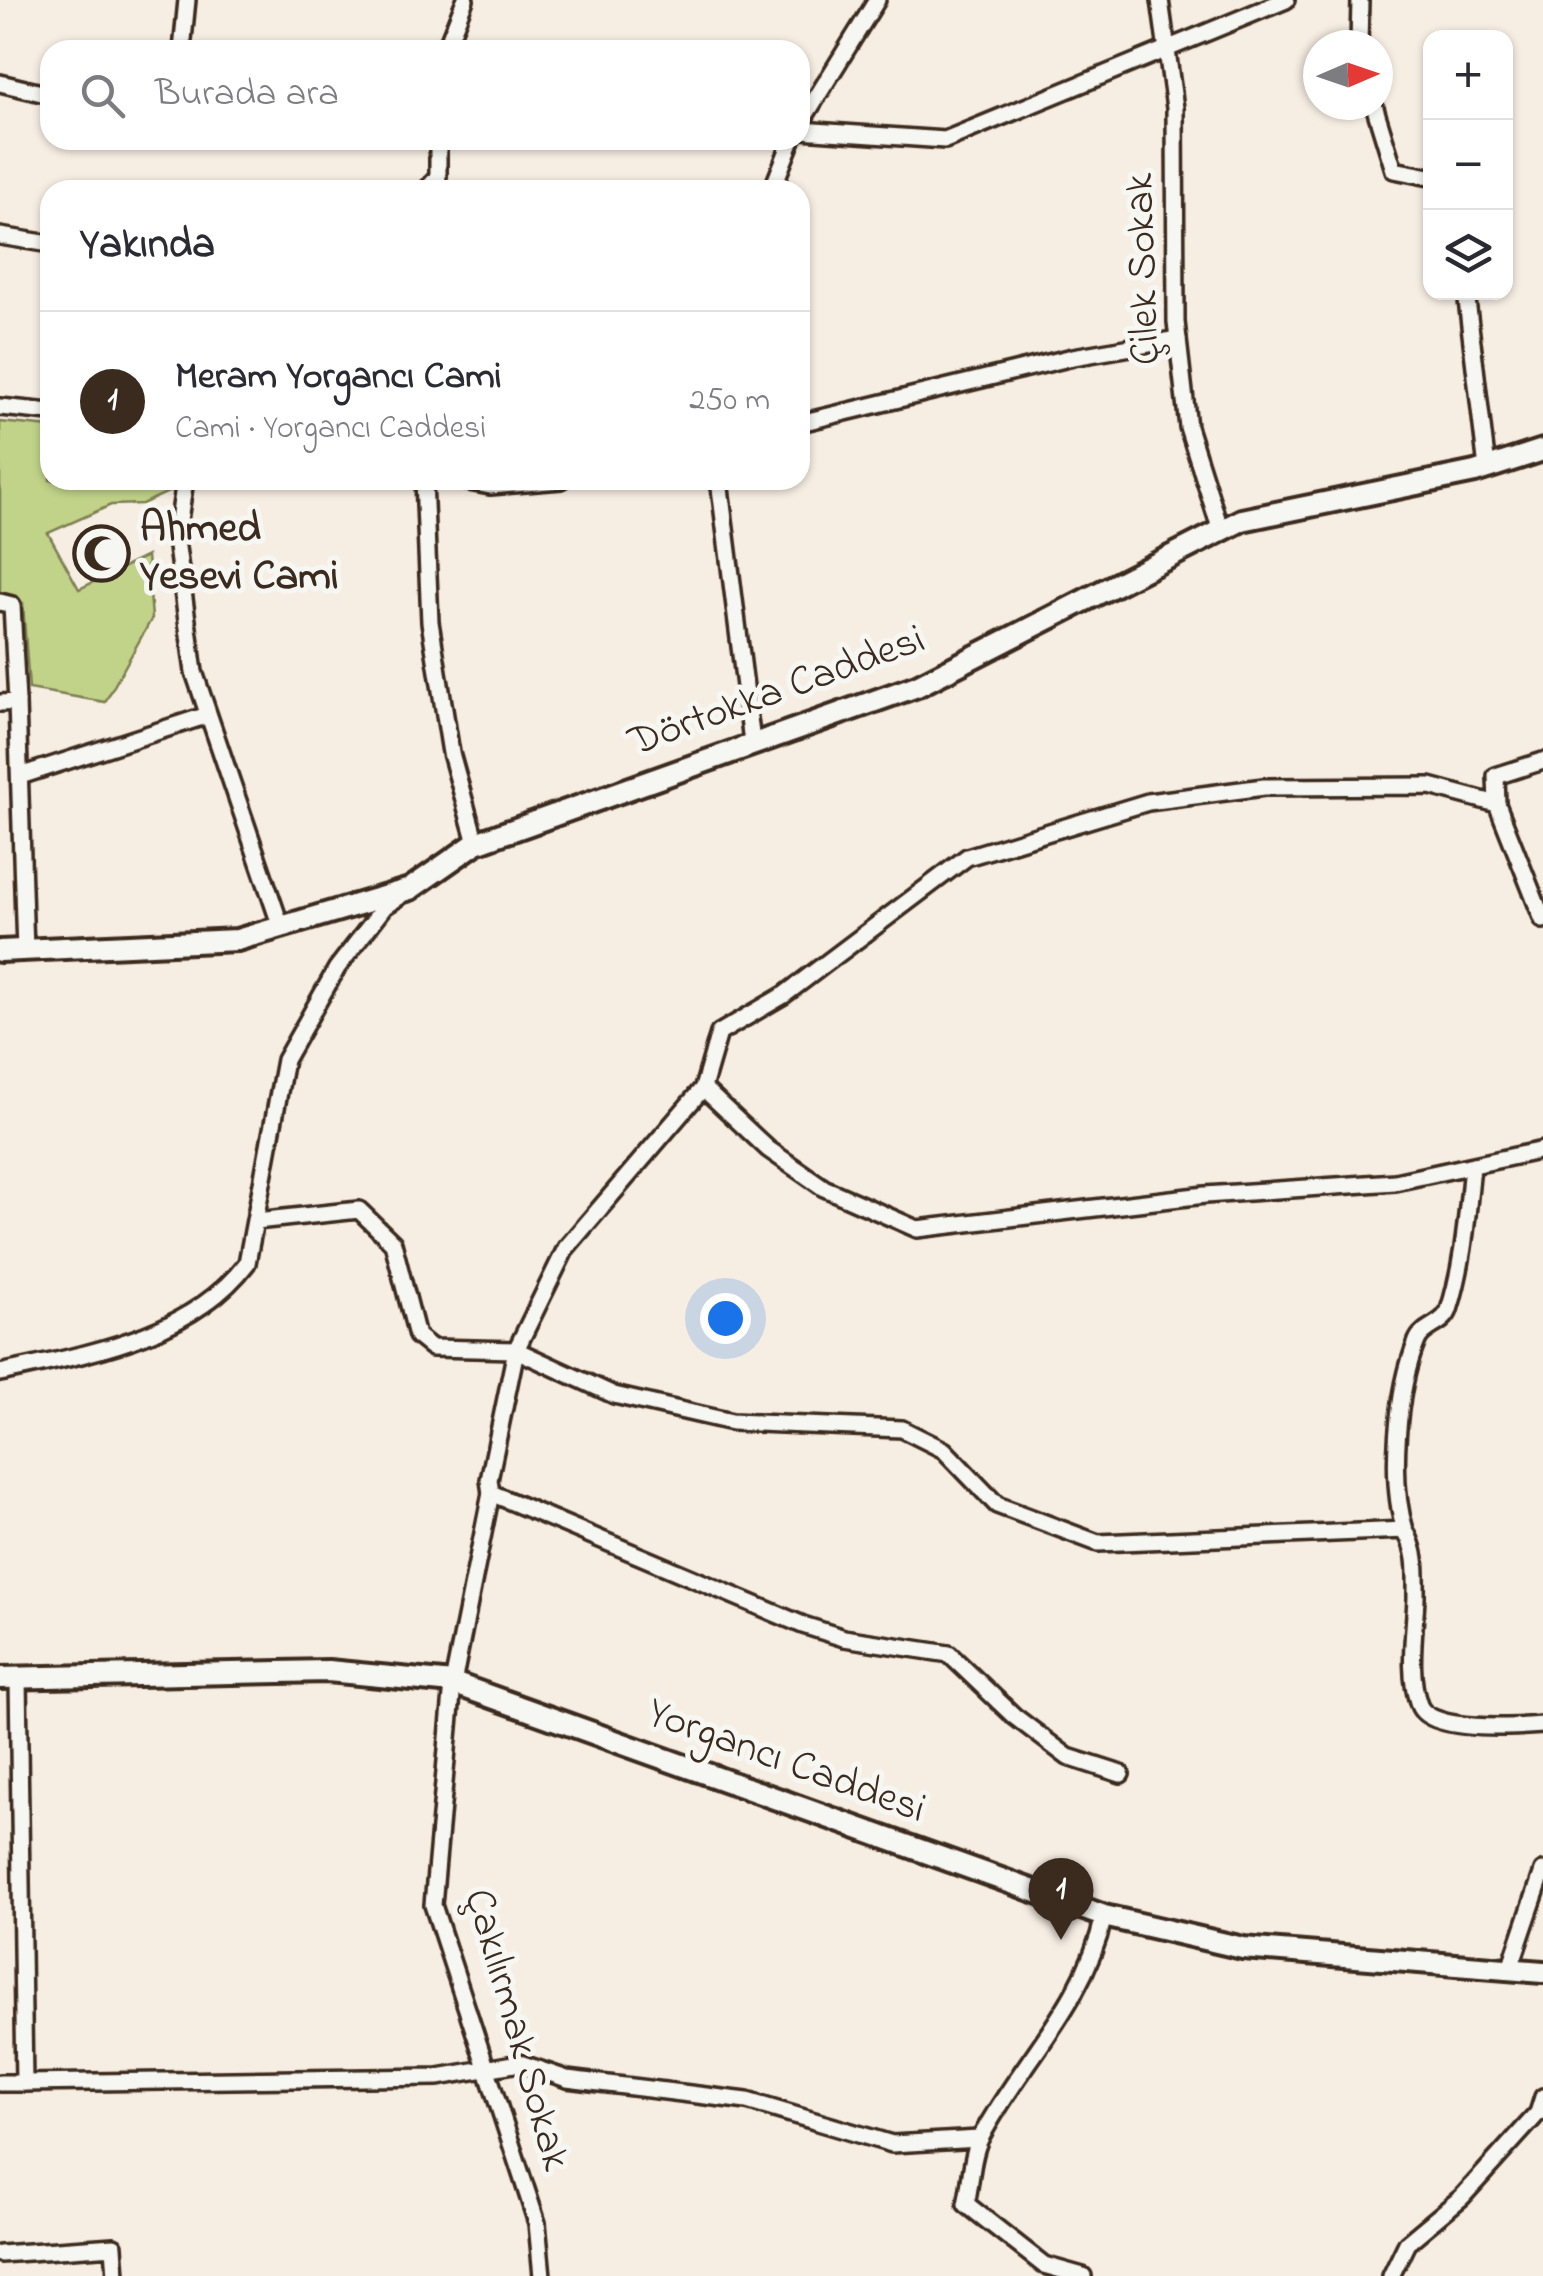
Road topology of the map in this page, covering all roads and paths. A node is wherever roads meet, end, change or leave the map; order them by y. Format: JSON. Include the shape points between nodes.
{"nodes":[{"id":1,"x":188,"y":0,"type":"edge"},
{"id":2,"x":465,"y":0,"type":"edge"},
{"id":3,"x":877,"y":0,"type":"edge"},
{"id":4,"x":1160,"y":0,"type":"edge"},
{"id":5,"x":1286,"y":0,"type":"edge"},
{"id":6,"x":1360,"y":0,"type":"edge"},
{"id":7,"x":1359,"y":30,"type":"edge"},
{"id":8,"x":183,"y":40,"type":"edge"},
{"id":9,"x":450,"y":40,"type":"edge"},
{"id":10,"x":1168,"y":45,"type":"junction"},
{"id":11,"x":0,"y":83,"type":"edge"},
{"id":12,"x":40,"y":93,"type":"edge"},
{"id":13,"x":810,"y":111,"type":"edge"},
{"id":14,"x":1379,"y":120,"type":"edge"},
{"id":15,"x":810,"y":128,"type":"edge"},
{"id":16,"x":438,"y":150,"type":"edge"},
{"id":17,"x":788,"y":150,"type":"edge"},
{"id":18,"x":1423,"y":176,"type":"edge"},
{"id":19,"x":435,"y":180,"type":"edge"},
{"id":20,"x":776,"y":180,"type":"edge"},
{"id":21,"x":0,"y":236,"type":"edge"},
{"id":22,"x":40,"y":242,"type":"edge"},
{"id":23,"x":1467,"y":300,"type":"edge"},
{"id":24,"x":1178,"y":340,"type":"junction"},
{"id":25,"x":0,"y":408,"type":"edge"},
{"id":26,"x":40,"y":411,"type":"edge"},
{"id":27,"x":810,"y":421,"type":"edge"},
{"id":28,"x":1543,"y":450,"type":"edge"},
{"id":29,"x":1487,"y":468,"type":"junction"},
{"id":30,"x":184,"y":490,"type":"edge"},
{"id":31,"x":424,"y":490,"type":"edge"},
{"id":32,"x":720,"y":490,"type":"edge"},
{"id":33,"x":1222,"y":532,"type":"junction"},
{"id":34,"x":0,"y":602,"type":"edge"},
{"id":35,"x":8,"y":702,"type":"edge"},
{"id":36,"x":208,"y":715,"type":"junction"},
{"id":37,"x":752,"y":742,"type":"junction"},
{"id":38,"x":1543,"y":761,"type":"edge"},
{"id":39,"x":20,"y":776,"type":"junction"},
{"id":40,"x":1497,"y":804,"type":"junction"},
{"id":41,"x":476,"y":843,"type":"junction"},
{"id":42,"x":410,"y":889,"type":"junction"},
{"id":43,"x":1543,"y":920,"type":"edge"},
{"id":44,"x":281,"y":927,"type":"junction"},
{"id":45,"x":25,"y":950,"type":"junction"},
{"id":46,"x":0,"y":953,"type":"edge"},
{"id":47,"x":703,"y":1088,"type":"junction"},
{"id":48,"x":1543,"y":1150,"type":"edge"},
{"id":49,"x":1472,"y":1166,"type":"junction"},
{"id":50,"x":256,"y":1220,"type":"junction"},
{"id":51,"x":516,"y":1350,"type":"junction"},
{"id":52,"x":0,"y":1372,"type":"edge"},
{"id":53,"x":491,"y":1493,"type":"junction"},
{"id":54,"x":1405,"y":1530,"type":"junction"},
{"id":55,"x":9,"y":1678,"type":"edge"},
{"id":56,"x":452,"y":1683,"type":"junction"},
{"id":57,"x":1543,"y":1725,"type":"edge"},
{"id":58,"x":1122,"y":1774,"type":"dead end"},
{"id":59,"x":1543,"y":1871,"type":"edge"},
{"id":60,"x":1104,"y":1916,"type":"junction"},
{"id":61,"x":1510,"y":1968,"type":"junction"},
{"id":62,"x":1543,"y":1972,"type":"edge"},
{"id":63,"x":484,"y":2071,"type":"junction"},
{"id":64,"x":0,"y":2083,"type":"edge"},
{"id":65,"x":24,"y":2083,"type":"junction"},
{"id":66,"x":1543,"y":2098,"type":"edge"},
{"id":67,"x":980,"y":2140,"type":"junction"},
{"id":68,"x":0,"y":2254,"type":"edge"},
{"id":69,"x":1065,"y":2273,"type":"edge"},
{"id":70,"x":116,"y":2276,"type":"edge"},
{"id":71,"x":542,"y":2276,"type":"edge"},
{"id":72,"x":1083,"y":2276,"type":"edge"},
{"id":73,"x":1391,"y":2276,"type":"edge"}],
"edges":[{"from":1,"to":8,"type":"street"},
{"from":2,"to":9,"type":"street"},
{"from":3,"to":13,"type":"street"},
{"from":4,"to":10,"type":"street","name":"Çilek Sokak"},
{"from":5,"to":10,"type":"street"},
{"from":6,"to":7,"type":"street"},
{"from":10,"to":15,"type":"street","via":[[945,140]]},
{"from":10,"to":24,"type":"street","name":"Çilek Sokak"},
{"from":11,"to":12,"type":"street"},
{"from":14,"to":18,"type":"street","via":[[1394,170]]},
{"from":16,"to":19,"type":"street"},
{"from":17,"to":20,"type":"street"},
{"from":21,"to":22,"type":"street"},
{"from":23,"to":29,"type":"street"},
{"from":24,"to":27,"type":"street","via":[[1073,357]]},
{"from":24,"to":33,"type":"street","name":"Çilek Sokak","via":[[1188,427]]},
{"from":25,"to":26,"type":"street"},
{"from":28,"to":29,"type":"street","name":"Dörtokka Caddesi"},
{"from":29,"to":33,"type":"street","name":"Dörtokka Caddesi","via":[[1242,520]]},
{"from":30,"to":36,"type":"street","via":[[176,540],[194,672]]},
{"from":31,"to":41,"type":"street","via":[[430,622],[451,753]]},
{"from":32,"to":37,"type":"street"},
{"from":33,"to":37,"type":"street","name":"Dörtokka Caddesi","via":[[917,686]]},
{"from":34,"to":35,"type":"street","via":[[12,605]]},
{"from":35,"to":39,"type":"street"},
{"from":36,"to":39,"type":"street"},
{"from":36,"to":44,"type":"street"},
{"from":37,"to":41,"type":"street","name":"Dörtokka Caddesi"},
{"from":38,"to":40,"type":"street","via":[[1496,776]]},
{"from":39,"to":45,"type":"street"},
{"from":40,"to":43,"type":"street"},
{"from":40,"to":47,"type":"street","via":[[1430,786],[1264,787],[1148,802],[967,857],[784,995],[718,1033]]},
{"from":41,"to":42,"type":"street","name":"Dörtokka Caddesi"},
{"from":42,"to":44,"type":"street","name":"Dörtokka Caddesi"},
{"from":42,"to":50,"type":"street","via":[[385,906],[337,968],[286,1060]]},
{"from":44,"to":45,"type":"street","name":"Dörtokka Caddesi","via":[[237,940]]},
{"from":45,"to":46,"type":"street","name":"Dörtokka Caddesi"},
{"from":47,"to":49,"type":"street","via":[[824,1188],[917,1229],[1205,1195],[1395,1182]]},
{"from":47,"to":51,"type":"street","name":"Çakılırmak Sokak","via":[[566,1248]]},
{"from":48,"to":49,"type":"street"},
{"from":49,"to":54,"type":"street","via":[[1461,1267],[1447,1316],[1419,1336],[1409,1366],[1395,1459]]},
{"from":50,"to":51,"type":"street","via":[[359,1210],[393,1244],[417,1336],[432,1348]]},
{"from":50,"to":52,"type":"street","via":[[247,1264],[228,1288],[188,1316],[98,1352]]},
{"from":51,"to":53,"type":"street","name":"Çakılırmak Sokak"},
{"from":51,"to":54,"type":"street","via":[[614,1395],[732,1422],[902,1429],[944,1450],[998,1504],[1098,1542]]},
{"from":53,"to":56,"type":"street","name":"Çakılırmak Sokak"},
{"from":53,"to":58,"type":"street","via":[[803,1625],[949,1654],[1068,1757]]},
{"from":54,"to":57,"type":"street","via":[[1417,1550],[1419,1707],[1444,1722]]},
{"from":55,"to":56,"type":"street","name":"Yorgancı Caddesi","via":[[328,1671]]},
{"from":55,"to":65,"type":"street"},
{"from":56,"to":60,"type":"street","name":"Yorgancı Caddesi"},
{"from":56,"to":63,"type":"street","name":"Çakılırmak Sokak","via":[[433,1905]]},
{"from":59,"to":61,"type":"street"},
{"from":60,"to":61,"type":"street","name":"Yorgancı Caddesi","via":[[1243,1948]]},
{"from":60,"to":67,"type":"street","via":[[1058,2022]]},
{"from":61,"to":62,"type":"street","name":"Yorgancı Caddesi"},
{"from":63,"to":65,"type":"street"},
{"from":63,"to":67,"type":"street","via":[[520,2062],[566,2079],[748,2101],[892,2144]]},
{"from":63,"to":71,"type":"street","name":"Çakılırmak Sokak","via":[[538,2222]]},
{"from":64,"to":65,"type":"street"},
{"from":66,"to":73,"type":"street","via":[[1538,2113],[1462,2197],[1407,2243]]},
{"from":67,"to":69,"type":"street","via":[[966,2204],[1044,2265]]},
{"from":68,"to":70,"type":"street","via":[[114,2246]]},
{"from":69,"to":72,"type":"street"}]}
